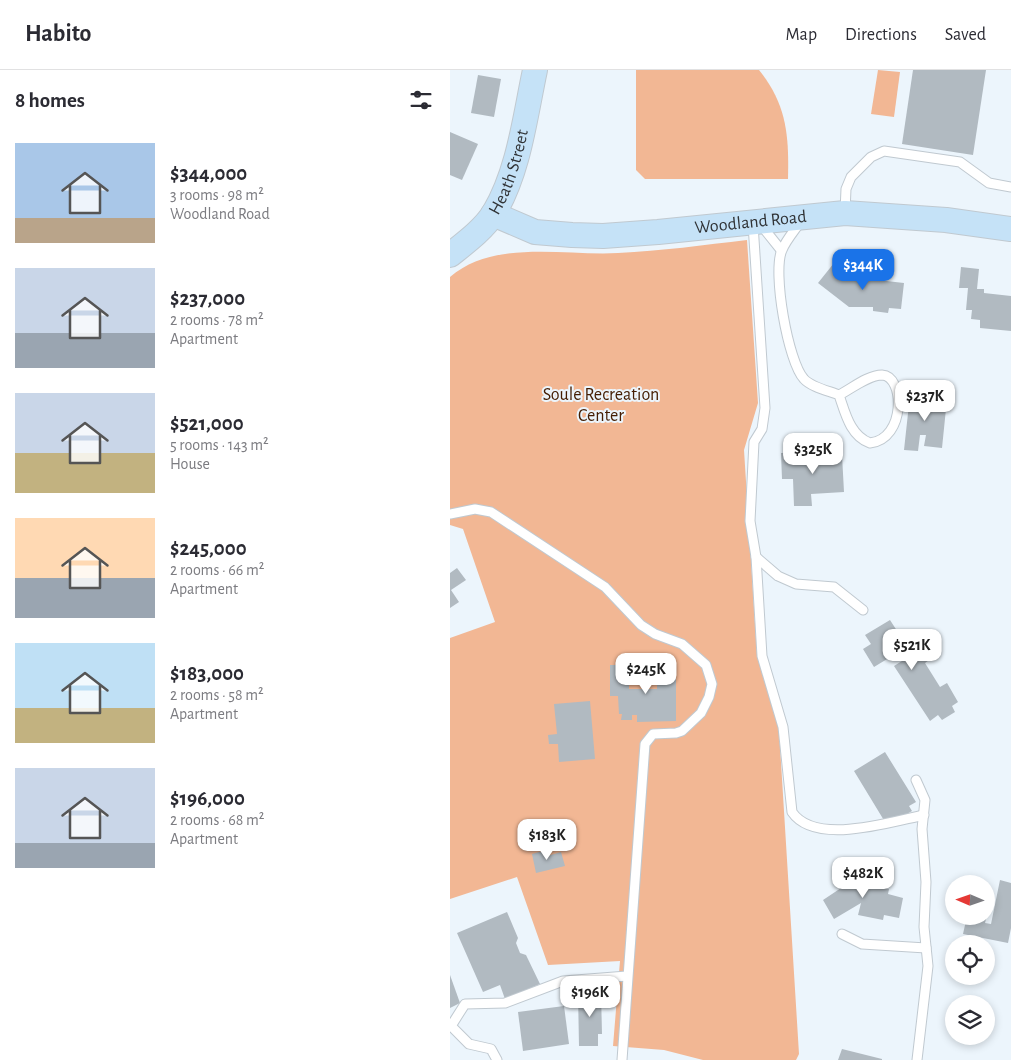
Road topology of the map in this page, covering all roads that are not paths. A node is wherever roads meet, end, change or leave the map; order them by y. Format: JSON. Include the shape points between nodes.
{"nodes":[{"id":1,"x":534,"y":70,"type":"edge"},
{"id":2,"x":1011,"y":187,"type":"edge"},
{"id":3,"x":845,"y":213,"type":"junction"},
{"id":4,"x":493,"y":214,"type":"junction"},
{"id":5,"x":804,"y":217,"type":"junction"},
{"id":6,"x":756,"y":221,"type":"junction"},
{"id":7,"x":1011,"y":229,"type":"edge"},
{"id":8,"x":781,"y":250,"type":"junction"},
{"id":9,"x":450,"y":255,"type":"edge"},
{"id":10,"x":839,"y":395,"type":"junction"},
{"id":11,"x":450,"y":514,"type":"edge"},
{"id":12,"x":756,"y":557,"type":"junction"},
{"id":13,"x":863,"y":610,"type":"dead end"},
{"id":14,"x":916,"y":780,"type":"dead end"},
{"id":15,"x":924,"y":815,"type":"junction"},
{"id":16,"x":842,"y":934,"type":"dead end"},
{"id":17,"x":926,"y":948,"type":"junction"},
{"id":18,"x":627,"y":976,"type":"junction"},
{"id":19,"x":497,"y":1060,"type":"edge"},
{"id":20,"x":622,"y":1060,"type":"edge"},
{"id":21,"x":918,"y":1060,"type":"edge"}],
"edges":[{"from":1,"to":4,"type":"street","name":"Heath Street","via":[[518,151]]},
{"from":2,"to":3,"type":"lane","via":[[989,183],[960,162],[884,150],[864,162],[851,177],[846,189]]},
{"from":3,"to":5,"type":"street","name":"Woodland Road"},
{"from":3,"to":7,"type":"street","name":"Woodland Road","via":[[946,220]]},
{"from":4,"to":6,"type":"street","name":"Woodland Road","via":[[535,232],[603,236]]},
{"from":4,"to":9,"type":"street","name":"Heath Street"},
{"from":5,"to":6,"type":"street","name":"Woodland Road"},
{"from":5,"to":8,"type":"lane"},
{"from":6,"to":8,"type":"lane"},
{"from":6,"to":12,"type":"lane","via":[[765,408],[762,429],[754,442],[750,521]]},
{"from":8,"to":10,"type":"lane","via":[[778,266],[780,296],[793,360],[804,380]]},
{"from":10,"to":10,"type":"lane","via":[[847,420],[859,436],[870,443],[886,438],[893,429],[897,416],[897,392],[889,377],[879,375]]},
{"from":11,"to":18,"type":"lane","via":[[475,509],[490,512],[605,586],[641,625],[682,644],[710,672],[709,697],[693,722],[676,733],[653,734],[644,744]]},
{"from":12,"to":13,"type":"lane","via":[[778,576],[796,584],[834,587]]},
{"from":12,"to":15,"type":"lane","via":[[762,656],[784,727],[792,812],[797,820],[835,830]]},
{"from":14,"to":15,"type":"lane","via":[[926,800]]},
{"from":15,"to":17,"type":"lane"},
{"from":16,"to":17,"type":"lane","via":[[862,944]]},
{"from":17,"to":21,"type":"lane","via":[[928,966]]},
{"from":18,"to":19,"type":"lane","via":[[563,981],[505,1002],[465,1004],[451,1026],[469,1044],[491,1049]]},
{"from":18,"to":20,"type":"lane"}]}
